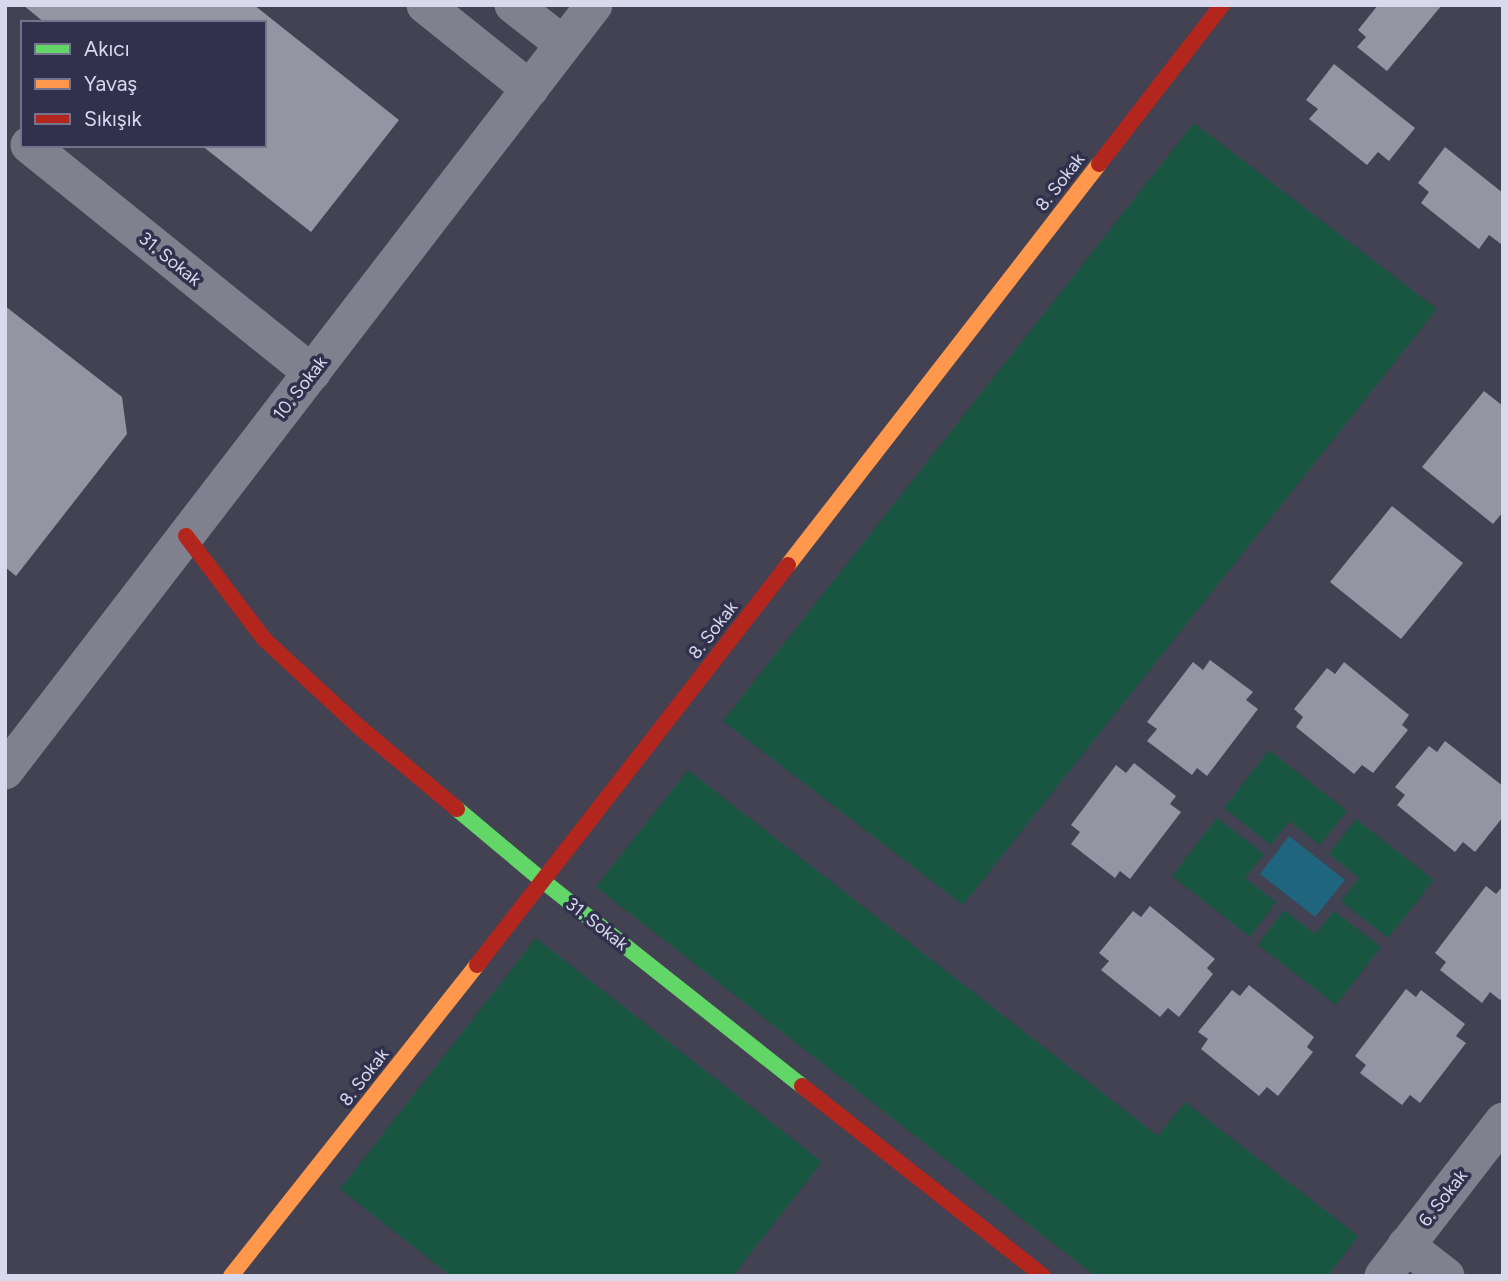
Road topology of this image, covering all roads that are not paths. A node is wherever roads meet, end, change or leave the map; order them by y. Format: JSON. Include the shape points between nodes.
{"nodes":[{"id":1,"x":425,"y":5,"type":"edge"},
{"id":2,"x":513,"y":5,"type":"edge"},
{"id":3,"x":594,"y":5,"type":"edge"},
{"id":4,"x":1222,"y":5,"type":"edge"},
{"id":5,"x":564,"y":44,"type":"junction"},
{"id":6,"x":530,"y":89,"type":"junction"},
{"id":7,"x":5,"y":127,"type":"edge"},
{"id":8,"x":21,"y":139,"type":"edge"},
{"id":9,"x":31,"y":147,"type":"edge"},
{"id":10,"x":312,"y":373,"type":"junction"},
{"id":11,"x":186,"y":536,"type":"junction"},
{"id":12,"x":5,"y":771,"type":"edge"},
{"id":13,"x":543,"y":881,"type":"junction"},
{"id":14,"x":1503,"y":1121,"type":"edge"},
{"id":15,"x":1406,"y":1245,"type":"junction"},
{"id":16,"x":231,"y":1276,"type":"edge"},
{"id":17,"x":1043,"y":1276,"type":"edge"},
{"id":18,"x":1383,"y":1276,"type":"edge"},
{"id":19,"x":1446,"y":1276,"type":"edge"}],
"edges":[{"from":1,"to":6,"type":"street"},
{"from":2,"to":5,"type":"street"},
{"from":3,"to":5,"type":"street","name":"10. Sokak"},
{"from":4,"to":13,"type":"street","name":"8. Sokak"},
{"from":5,"to":6,"type":"street","name":"10. Sokak"},
{"from":6,"to":10,"type":"street","name":"10. Sokak"},
{"from":7,"to":8,"type":"street"},
{"from":9,"to":10,"type":"street","name":"31. Sokak"},
{"from":10,"to":11,"type":"street","name":"10. Sokak"},
{"from":11,"to":12,"type":"street","name":"10. Sokak"},
{"from":11,"to":13,"type":"street","name":"31. Sokak","via":[[264,639],[359,727]]},
{"from":13,"to":16,"type":"street","name":"8. Sokak"},
{"from":13,"to":17,"type":"street","name":"31. Sokak"},
{"from":14,"to":15,"type":"street","name":"6. Sokak"},
{"from":15,"to":18,"type":"street","name":"6. Sokak"},
{"from":15,"to":19,"type":"street"}]}
